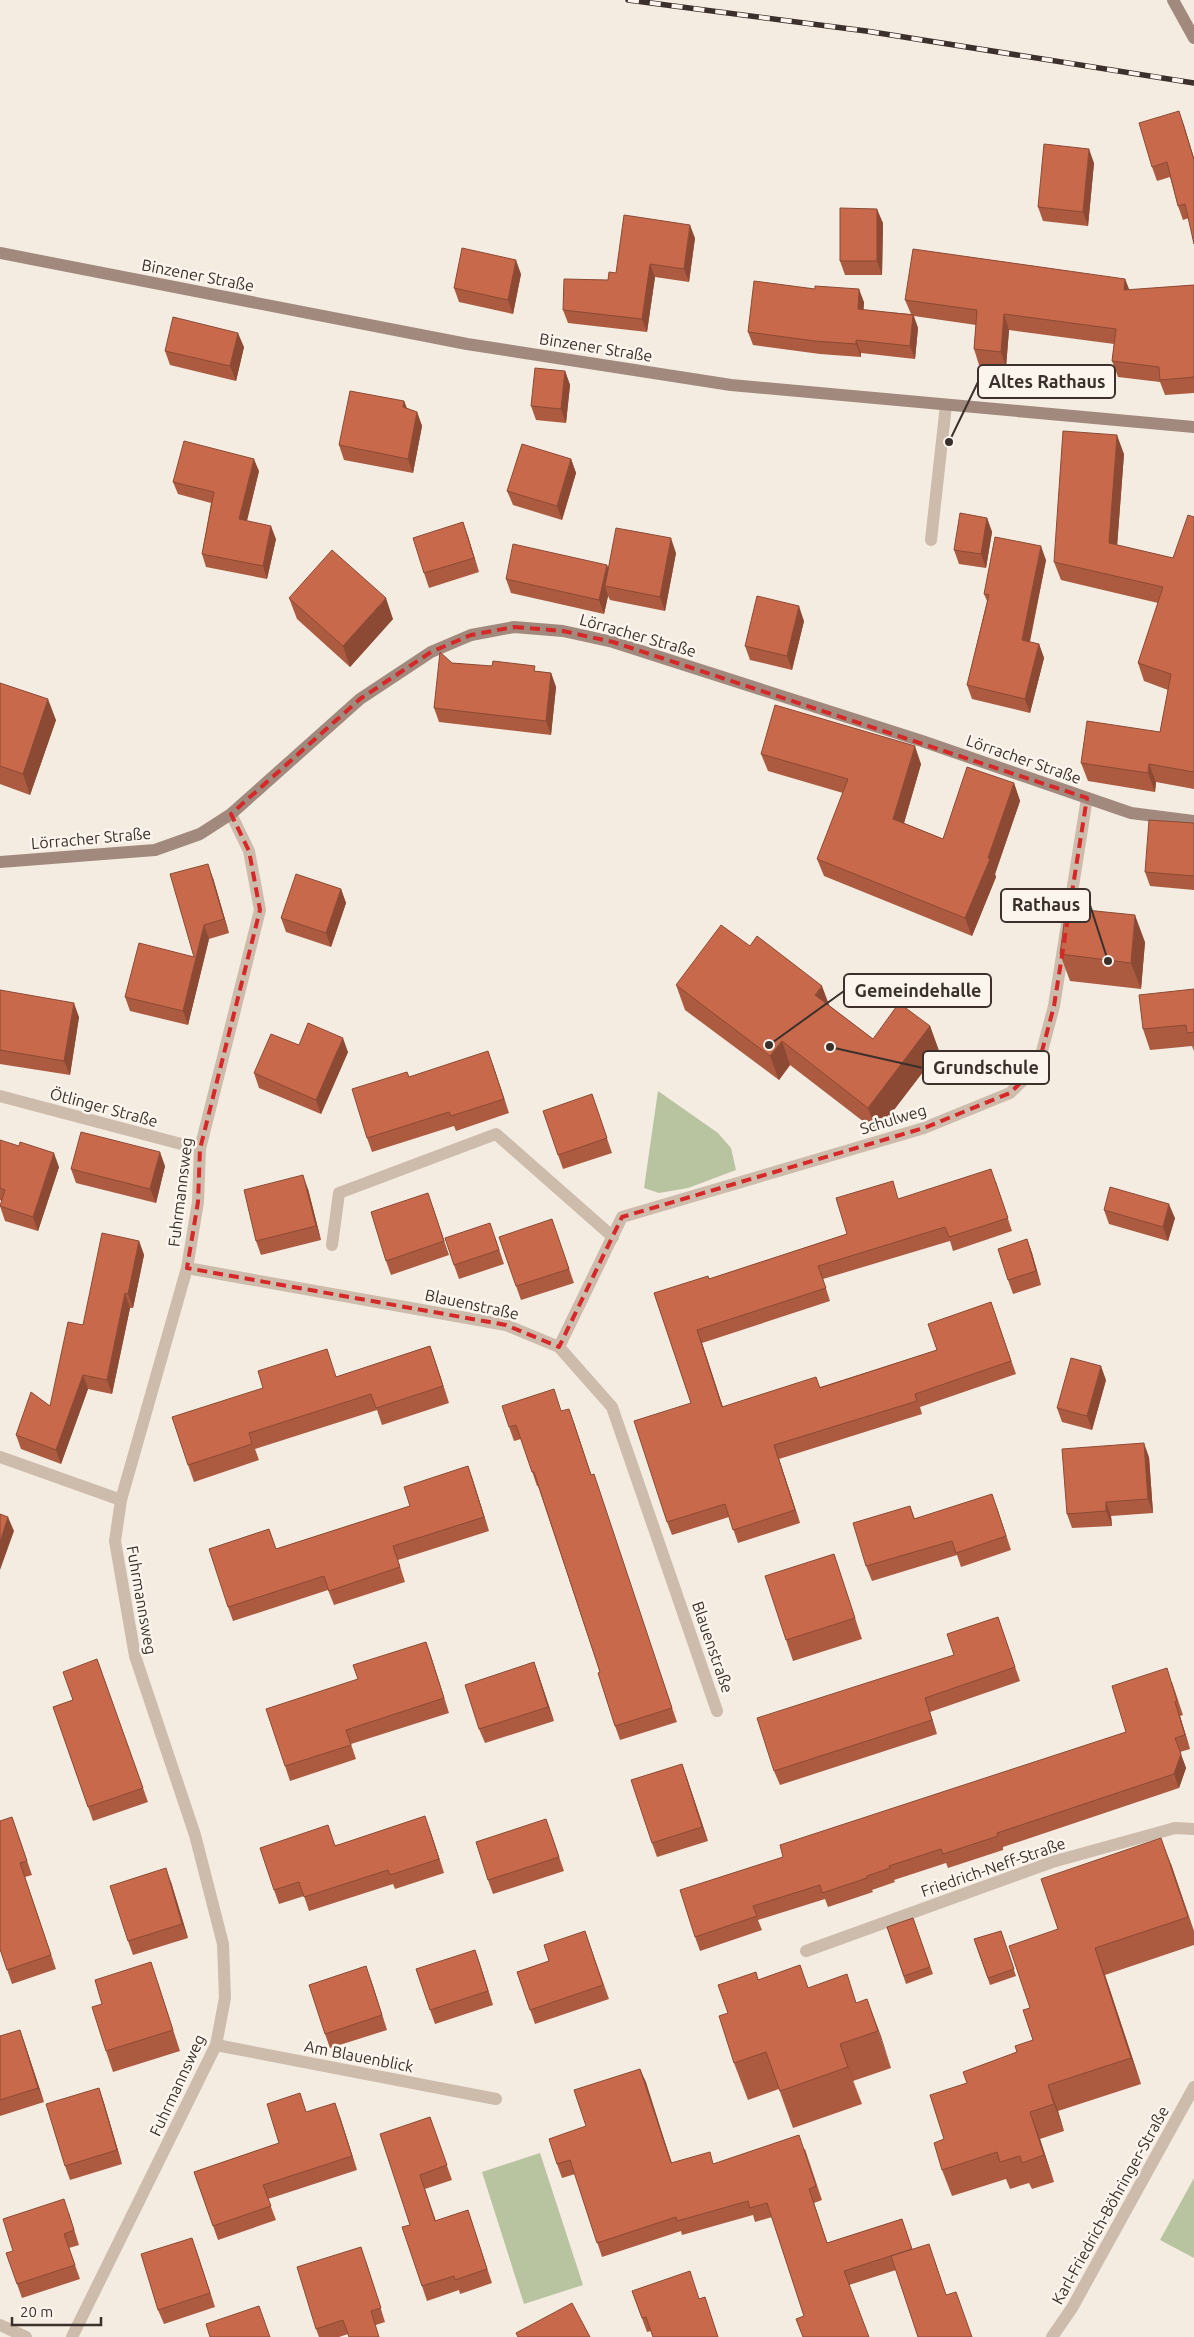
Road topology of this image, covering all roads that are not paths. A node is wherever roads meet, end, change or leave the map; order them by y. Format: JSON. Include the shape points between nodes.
{"nodes":[{"id":1,"x":1173,"y":0,"type":"edge"},
{"id":2,"x":1194,"y":38,"type":"edge"},
{"id":3,"x":0,"y":253,"type":"edge"},
{"id":4,"x":946,"y":405,"type":"junction"},
{"id":5,"x":1194,"y":427,"type":"edge"},
{"id":6,"x":931,"y":540,"type":"dead end"},
{"id":7,"x":1086,"y":798,"type":"junction"},
{"id":8,"x":231,"y":814,"type":"junction"},
{"id":9,"x":1194,"y":821,"type":"edge"},
{"id":10,"x":0,"y":862,"type":"edge"},
{"id":11,"x":0,"y":1096,"type":"edge"},
{"id":12,"x":200,"y":1149,"type":"junction"},
{"id":13,"x":612,"y":1237,"type":"junction"},
{"id":14,"x":332,"y":1245,"type":"dead end"},
{"id":15,"x":187,"y":1268,"type":"junction"},
{"id":16,"x":560,"y":1347,"type":"junction"},
{"id":17,"x":0,"y":1457,"type":"edge"},
{"id":18,"x":120,"y":1500,"type":"junction"},
{"id":19,"x":718,"y":1711,"type":"dead end"},
{"id":20,"x":1194,"y":1829,"type":"edge"},
{"id":21,"x":806,"y":1951,"type":"dead end"},
{"id":22,"x":216,"y":2044,"type":"junction"},
{"id":23,"x":1194,"y":2087,"type":"edge"},
{"id":24,"x":496,"y":2099,"type":"dead end"},
{"id":25,"x":0,"y":2325,"type":"edge"},
{"id":26,"x":26,"y":2337,"type":"edge"},
{"id":27,"x":72,"y":2337,"type":"edge"},
{"id":28,"x":1052,"y":2337,"type":"edge"}],
"edges":[{"from":1,"to":2,"type":"street"},
{"from":3,"to":4,"type":"street","name":"Binzener Straße","via":[[467,344],[731,385]]},
{"from":4,"to":5,"type":"street","name":"Binzener Straße"},
{"from":4,"to":6,"type":"street"},
{"from":7,"to":8,"type":"street","name":"Lörracher Straße","via":[[922,741],[613,642],[563,631],[514,627],[471,635],[431,652],[360,699]]},
{"from":7,"to":9,"type":"street","name":"Lörracher Straße","via":[[1131,813]]},
{"from":7,"to":13,"type":"street","name":"Schulweg","via":[[1054,1006],[1038,1066],[1010,1094],[924,1128],[622,1217]]},
{"from":8,"to":10,"type":"street","name":"Lörracher Straße","via":[[200,834],[155,850]]},
{"from":8,"to":12,"type":"street","name":"Fuhrmannsweg","via":[[249,851],[260,910]]},
{"from":11,"to":12,"type":"street","name":"Ötlinger Straße"},
{"from":12,"to":15,"type":"street","name":"Fuhrmannsweg","via":[[198,1202]]},
{"from":13,"to":14,"type":"street","via":[[496,1134],[339,1193]]},
{"from":13,"to":16,"type":"street","name":"Schulweg"},
{"from":15,"to":16,"type":"street","name":"Blauenstraße","via":[[506,1325]]},
{"from":15,"to":18,"type":"street","name":"Fuhrmannsweg"},
{"from":16,"to":19,"type":"street","name":"Blauenstraße","via":[[612,1407]]},
{"from":17,"to":18,"type":"street"},
{"from":18,"to":22,"type":"street","name":"Fuhrmannsweg","via":[[115,1541],[135,1656],[195,1835],[223,1944],[225,1998]]},
{"from":20,"to":21,"type":"street","name":"Friedrich-Neff-Straße","via":[[1175,1828],[1052,1862]]},
{"from":22,"to":24,"type":"street","name":"Am Blauenblick"},
{"from":22,"to":27,"type":"street","name":"Fuhrmannsweg"},
{"from":23,"to":28,"type":"street","name":"Karl-Friedrich-Böhringer-Straße","via":[[1072,2308]]},
{"from":25,"to":26,"type":"street"}]}
